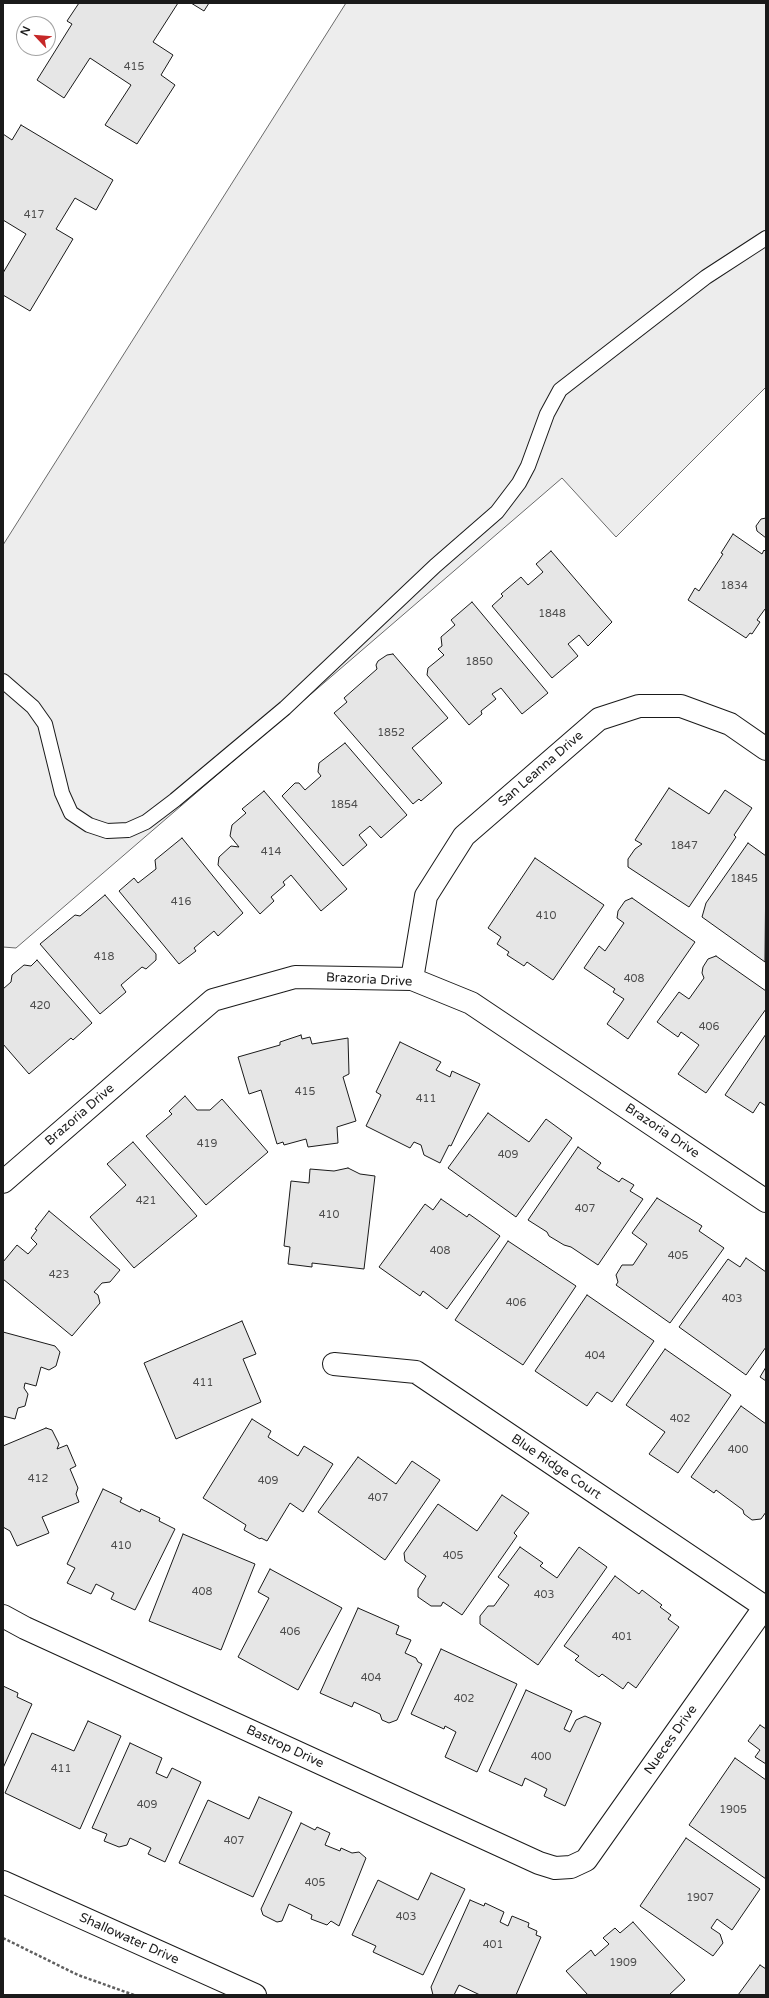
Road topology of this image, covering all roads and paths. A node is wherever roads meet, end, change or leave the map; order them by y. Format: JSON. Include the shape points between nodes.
{"nodes":[{"id":1,"x":766,"y":238,"type":"edge"},
{"id":2,"x":3,"y":681,"type":"edge"},
{"id":3,"x":766,"y":749,"type":"edge"},
{"id":4,"x":412,"y":979,"type":"junction"},
{"id":5,"x":3,"y":1182,"type":"edge"},
{"id":6,"x":766,"y":1201,"type":"edge"},
{"id":7,"x":334,"y":1364,"type":"dead end"},
{"id":8,"x":765,"y":1606,"type":"edge"},
{"id":9,"x":3,"y":1616,"type":"edge"},
{"id":10,"x":571,"y":1867,"type":"joint"},
{"id":11,"x":3,"y":1882,"type":"edge"},
{"id":12,"x":3,"y":1938,"type":"edge"},
{"id":13,"x":134,"y":1995,"type":"edge"},
{"id":14,"x":255,"y":1995,"type":"edge"}],
"edges":[{"from":1,"to":2,"type":"lane","via":[[706,276],[566,385],[552,402],[519,483],[497,512],[435,566],[285,708],[169,806],[146,822],[128,830],[107,831],[89,825],[72,813],[62,793],[45,724],[33,707]]},
{"from":3,"to":4,"type":"street","name":"San Leanna Drive","via":[[730,724],[680,706],[638,706],[598,719],[464,836],[426,896]]},
{"from":4,"to":5,"type":"street","name":"Brazoria Drive","via":[[295,977],[213,1000]]},
{"from":4,"to":6,"type":"street","name":"Brazoria Drive","via":[[471,1003]]},
{"from":7,"to":8,"type":"street","name":"Blue Ridge Court","via":[[416,1372]]},
{"from":8,"to":10,"type":"street","name":"Nueces Drive","via":[[586,1860]]},
{"from":9,"to":10,"type":"street","name":"Bastrop Drive","via":[[539,1863],[555,1868]]},
{"from":11,"to":14,"type":"street","name":"Shallowater Drive"},
{"from":12,"to":13,"type":"path","via":[[78,1975]]}]}
